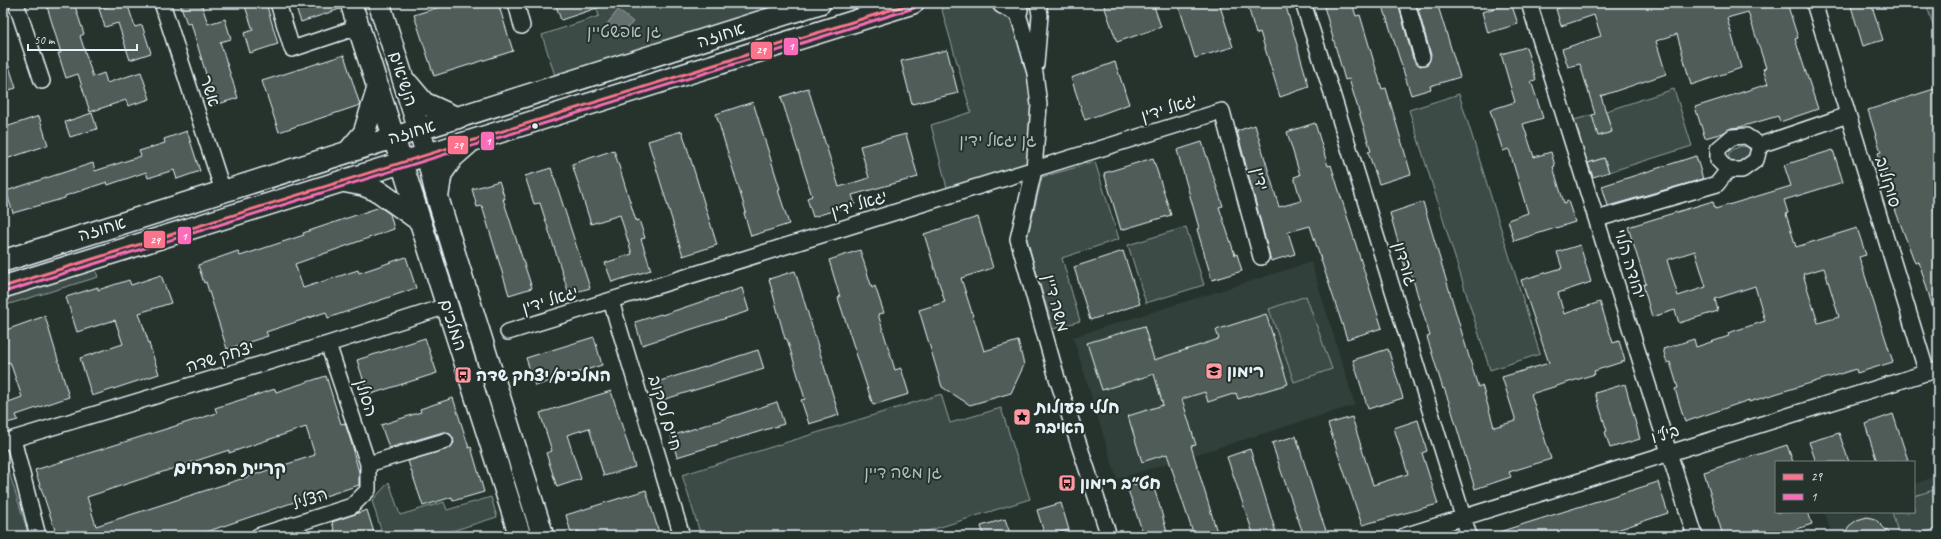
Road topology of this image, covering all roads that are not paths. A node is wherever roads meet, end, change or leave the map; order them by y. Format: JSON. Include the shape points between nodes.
{"nodes":[{"id":1,"x":16,"y":3,"type":"edge"},
{"id":2,"x":162,"y":3,"type":"edge"},
{"id":3,"x":278,"y":3,"type":"edge"},
{"id":4,"x":351,"y":3,"type":"edge"},
{"id":5,"x":379,"y":3,"type":"edge"},
{"id":6,"x":516,"y":3,"type":"edge"},
{"id":7,"x":820,"y":3,"type":"edge"},
{"id":8,"x":913,"y":3,"type":"edge"},
{"id":9,"x":1038,"y":3,"type":"edge"},
{"id":10,"x":1303,"y":3,"type":"edge"},
{"id":11,"x":1407,"y":3,"type":"edge"},
{"id":12,"x":1529,"y":3,"type":"edge"},
{"id":13,"x":1814,"y":3,"type":"edge"},
{"id":14,"x":1012,"y":5,"type":"edge"},
{"id":15,"x":522,"y":26,"type":"dead end"},
{"id":16,"x":358,"y":27,"type":"junction"},
{"id":17,"x":1422,"y":57,"type":"dead end"},
{"id":18,"x":1035,"y":73,"type":"junction"},
{"id":19,"x":403,"y":77,"type":"junction"},
{"id":20,"x":42,"y":81,"type":"dead end"},
{"id":21,"x":378,"y":88,"type":"junction"},
{"id":22,"x":1222,"y":112,"type":"joint"},
{"id":23,"x":1848,"y":115,"type":"junction"},
{"id":24,"x":457,"y":118,"type":"junction"},
{"id":25,"x":420,"y":130,"type":"junction"},
{"id":26,"x":394,"y":138,"type":"junction"},
{"id":27,"x":471,"y":141,"type":"junction"},
{"id":28,"x":1760,"y":145,"type":"junction"},
{"id":29,"x":348,"y":152,"type":"junction"},
{"id":30,"x":427,"y":155,"type":"junction"},
{"id":31,"x":401,"y":163,"type":"junction"},
{"id":32,"x":1034,"y":170,"type":"junction"},
{"id":33,"x":1728,"y":170,"type":"junction"},
{"id":34,"x":342,"y":181,"type":"junction"},
{"id":35,"x":223,"y":191,"type":"junction"},
{"id":36,"x":437,"y":197,"type":"junction"},
{"id":37,"x":1597,"y":219,"type":"junction"},
{"id":38,"x":420,"y":221,"type":"junction"},
{"id":39,"x":1261,"y":256,"type":"dead end"},
{"id":40,"x":3,"y":260,"type":"edge"},
{"id":41,"x":3,"y":288,"type":"edge"},
{"id":42,"x":611,"y":300,"type":"junction"},
{"id":43,"x":447,"y":306,"type":"junction"},
{"id":44,"x":508,"y":332,"type":"dead end"},
{"id":45,"x":328,"y":344,"type":"junction"},
{"id":46,"x":1932,"y":371,"type":"edge"},
{"id":47,"x":8,"y":440,"type":"edge"},
{"id":48,"x":445,"y":441,"type":"dead end"},
{"id":49,"x":1670,"y":453,"type":"junction"},
{"id":50,"x":368,"y":464,"type":"junction"},
{"id":51,"x":368,"y":490,"type":"joint"},
{"id":52,"x":1463,"y":517,"type":"junction"},
{"id":53,"x":38,"y":536,"type":"edge"},
{"id":54,"x":258,"y":536,"type":"edge"},
{"id":55,"x":520,"y":536,"type":"edge"},
{"id":56,"x":543,"y":536,"type":"edge"},
{"id":57,"x":682,"y":536,"type":"edge"},
{"id":58,"x":1109,"y":536,"type":"edge"},
{"id":59,"x":1404,"y":536,"type":"edge"},
{"id":60,"x":1469,"y":536,"type":"edge"},
{"id":61,"x":1695,"y":536,"type":"edge"}],
"edges":[{"from":1,"to":20,"type":"street"},
{"from":2,"to":35,"type":"street","name":"אשר"},
{"from":3,"to":16,"type":"street","via":[[292,49]]},
{"from":4,"to":16,"type":"main road","name":"הנשיאים"},
{"from":5,"to":19,"type":"main road","name":"הנשיאים"},
{"from":6,"to":15,"type":"street"},
{"from":7,"to":24,"type":"main road","name":"אחוזה"},
{"from":8,"to":27,"type":"main road","name":"אחוזה"},
{"from":9,"to":18,"type":"street","name":"משה דיין","via":[[1040,15]]},
{"from":10,"to":52,"type":"street","name":"גורדון"},
{"from":11,"to":17,"type":"street"},
{"from":12,"to":37,"type":"street","name":"יהודה הלוי"},
{"from":13,"to":23,"type":"street","name":"סוקולוב"},
{"from":14,"to":18,"type":"street","name":"משה דיין"},
{"from":16,"to":21,"type":"main road","name":"הנשיאים"},
{"from":18,"to":32,"type":"street","name":"משה דיין","via":[[1039,105]]},
{"from":19,"to":24,"type":"main road","via":[[424,103]]},
{"from":19,"to":25,"type":"main road","name":"הנשיאים"},
{"from":21,"to":26,"type":"main road","name":"הנשיאים"},
{"from":21,"to":29,"type":"main road","via":[[364,133]]},
{"from":22,"to":32,"type":"street","name":"יגאל ידין"},
{"from":22,"to":39,"type":"street","name":"ידין"},
{"from":23,"to":28,"type":"street"},
{"from":23,"to":46,"type":"street","name":"סוקולוב"},
{"from":24,"to":25,"type":"main road","name":"אחוזה"},
{"from":25,"to":26,"type":"main road","name":"אחוזה"},
{"from":25,"to":30,"type":"main road","name":"הנשיאים"},
{"from":26,"to":29,"type":"main road","name":"אחוזה"},
{"from":26,"to":31,"type":"main road","name":"המלכים"},
{"from":27,"to":30,"type":"main road","name":"אחוזה"},
{"from":27,"to":36,"type":"main road","via":[[453,157],[441,174]]},
{"from":28,"to":33,"type":"street","via":[[1756,160],[1742,170]]},
{"from":28,"to":33,"type":"street","via":[[1746,136],[1732,137],[1718,149],[1718,160]]},
{"from":29,"to":35,"type":"main road","name":"אחוזה"},
{"from":30,"to":31,"type":"main road","name":"אחוזה"},
{"from":30,"to":36,"type":"main road","name":"המלכים"},
{"from":31,"to":34,"type":"main road","name":"אחוזה"},
{"from":31,"to":38,"type":"main road","name":"המלכים"},
{"from":32,"to":42,"type":"street","name":"יגאל ידין"},
{"from":32,"to":58,"type":"street","name":"משה דיין","via":[[1018,239],[1060,385]]},
{"from":33,"to":37,"type":"street","via":[[1717,184]]},
{"from":34,"to":38,"type":"main road","via":[[378,191]]},
{"from":34,"to":41,"type":"main road","name":"אחוזה"},
{"from":35,"to":40,"type":"main road","name":"אחוזה"},
{"from":36,"to":56,"type":"main road","name":"המלכים"},
{"from":37,"to":49,"type":"street","name":"יהודה הלוי"},
{"from":38,"to":43,"type":"main road","name":"המלכים"},
{"from":42,"to":44,"type":"street","name":"יגאל ידין"},
{"from":42,"to":57,"type":"street","name":"חיים לסקוב"},
{"from":43,"to":45,"type":"street","name":"יצחק שדה"},
{"from":43,"to":55,"type":"main road","name":"המלכים"},
{"from":45,"to":47,"type":"street","name":"יצחק שדה"},
{"from":45,"to":50,"type":"street","name":"הסולן"},
{"from":46,"to":49,"type":"street","name":"ביל\"ו"},
{"from":47,"to":53,"type":"street"},
{"from":48,"to":50,"type":"street"},
{"from":49,"to":52,"type":"street","name":"ביל\"ו"},
{"from":49,"to":61,"type":"street","name":"יהודה הלוי"},
{"from":50,"to":51,"type":"street","name":"הסולן"},
{"from":51,"to":54,"type":"street","name":"הצליל","via":[[352,506]]},
{"from":52,"to":59,"type":"street","name":"ביל\"ו"},
{"from":52,"to":60,"type":"street","name":"גורדון"}]}
